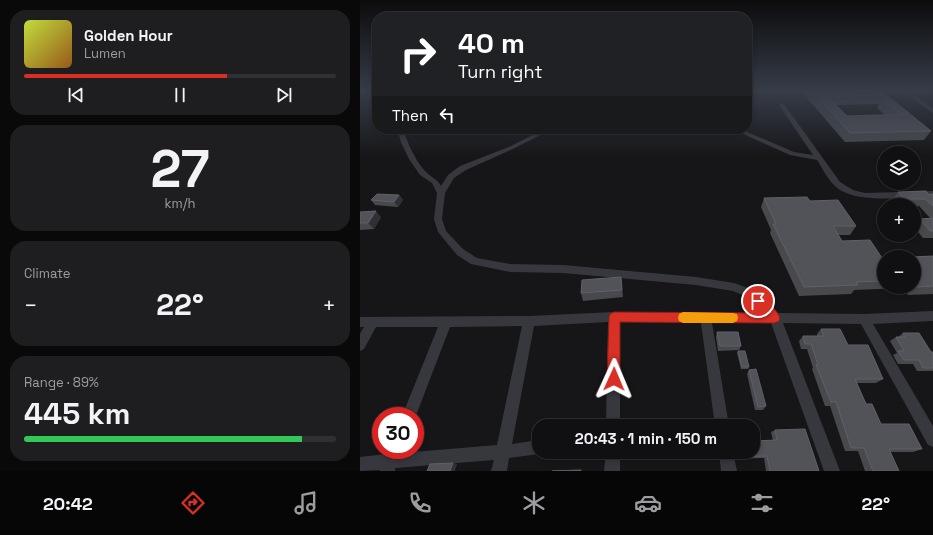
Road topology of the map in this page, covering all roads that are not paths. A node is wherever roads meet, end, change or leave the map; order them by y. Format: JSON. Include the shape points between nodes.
{"nodes":[{"id":1,"x":788,"y":113,"type":"edge"},
{"id":2,"x":402,"y":134,"type":"edge"},
{"id":3,"x":539,"y":134,"type":"edge"},
{"id":4,"x":746,"y":134,"type":"edge"},
{"id":5,"x":819,"y":158,"type":"junction"},
{"id":6,"x":441,"y":193,"type":"junction"},
{"id":7,"x":933,"y":194,"type":"edge"},
{"id":8,"x":933,"y":316,"type":"edge"},
{"id":9,"x":614,"y":317,"type":"junction"},
{"id":10,"x":706,"y":318,"type":"junction"},
{"id":11,"x":775,"y":318,"type":"junction"},
{"id":12,"x":864,"y":318,"type":"junction"},
{"id":13,"x":446,"y":321,"type":"junction"},
{"id":14,"x":529,"y":321,"type":"junction"},
{"id":15,"x":360,"y":322,"type":"edge"},
{"id":16,"x":373,"y":322,"type":"junction"},
{"id":17,"x":360,"y":345,"type":"edge"},
{"id":18,"x":413,"y":407,"type":"edge"},
{"id":19,"x":613,"y":419,"type":"edge"},
{"id":20,"x":721,"y":419,"type":"edge"},
{"id":21,"x":928,"y":422,"type":"edge"},
{"id":22,"x":933,"y":440,"type":"edge"},
{"id":23,"x":532,"y":448,"type":"edge"},
{"id":24,"x":503,"y":452,"type":"junction"},
{"id":25,"x":613,"y":459,"type":"edge"},
{"id":26,"x":727,"y":459,"type":"edge"},
{"id":27,"x":391,"y":461,"type":"edge"},
{"id":28,"x":360,"y":464,"type":"edge"},
{"id":29,"x":499,"y":471,"type":"edge"},
{"id":30,"x":612,"y":471,"type":"edge"},
{"id":31,"x":729,"y":471,"type":"edge"},
{"id":32,"x":832,"y":471,"type":"edge"}],
"edges":[{"from":1,"to":5,"type":"street"},
{"from":2,"to":6,"type":"street","via":[[413,159],[423,173],[435,182]]},
{"from":3,"to":6,"type":"street","via":[[463,168],[451,177]]},
{"from":4,"to":5,"type":"street","via":[[792,154]]},
{"from":5,"to":7,"type":"street","via":[[837,184],[854,194]]},
{"from":6,"to":11,"type":"street","via":[[438,219],[442,232],[460,252],[474,261],[510,268],[563,268],[734,287],[749,293]]},
{"from":8,"to":12,"type":"street"},
{"from":9,"to":10,"type":"street"},
{"from":9,"to":14,"type":"street"},
{"from":9,"to":19,"type":"street"},
{"from":10,"to":11,"type":"street"},
{"from":10,"to":20,"type":"street"},
{"from":11,"to":12,"type":"street"},
{"from":11,"to":32,"type":"street"},
{"from":12,"to":21,"type":"street"},
{"from":13,"to":14,"type":"street"},
{"from":13,"to":16,"type":"street"},
{"from":13,"to":18,"type":"street"},
{"from":14,"to":24,"type":"street"},
{"from":15,"to":16,"type":"street"},
{"from":16,"to":17,"type":"street"},
{"from":21,"to":22,"type":"street"},
{"from":23,"to":24,"type":"street"},
{"from":24,"to":27,"type":"street"},
{"from":24,"to":29,"type":"street"},
{"from":25,"to":30,"type":"street"},
{"from":26,"to":31,"type":"street"},
{"from":27,"to":28,"type":"street"}]}
